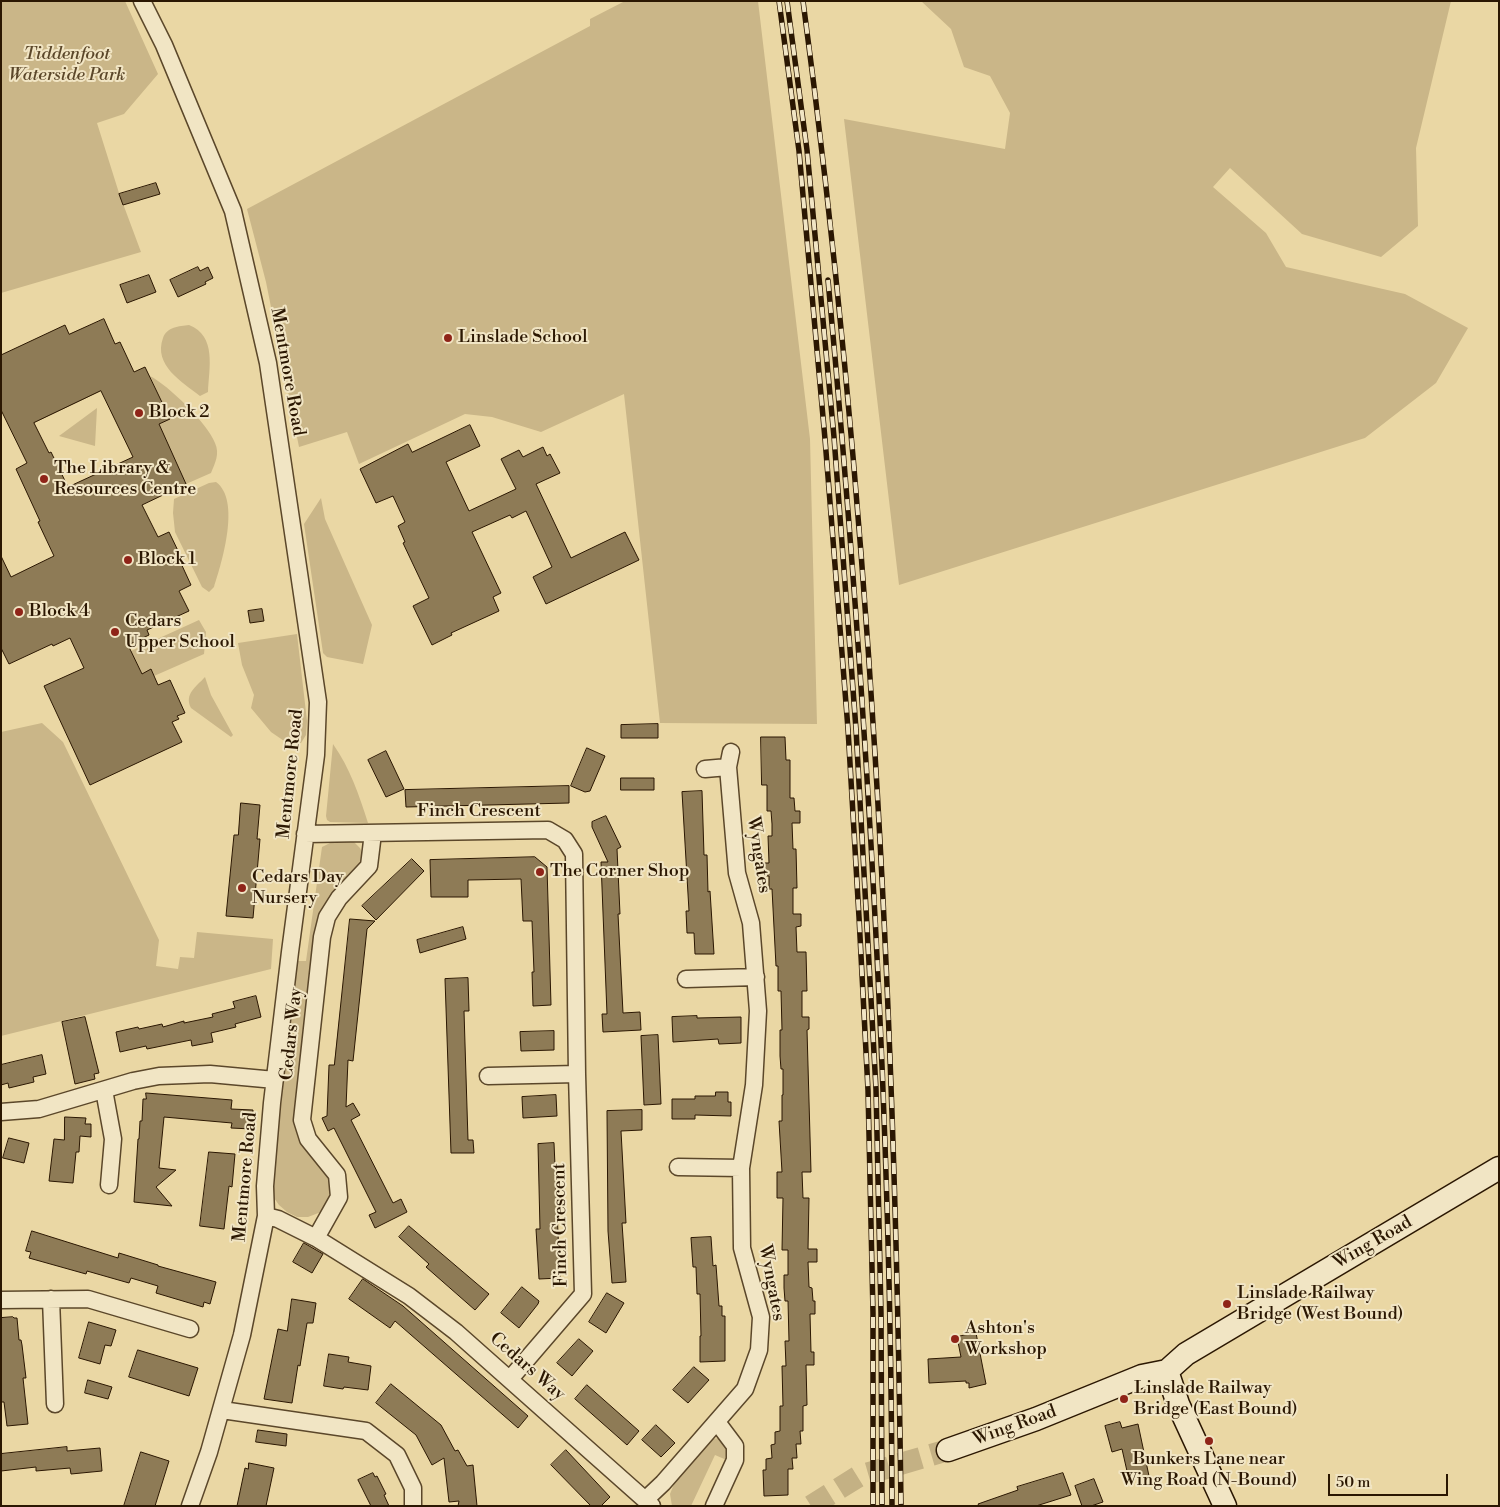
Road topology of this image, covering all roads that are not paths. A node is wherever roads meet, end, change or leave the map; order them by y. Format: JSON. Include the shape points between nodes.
{"nodes":[{"id":1,"x":142,"y":1,"type":"edge"},
{"id":2,"x":705,"y":769,"type":"dead end"},
{"id":3,"x":374,"y":833,"type":"junction"},
{"id":4,"x":305,"y":834,"type":"junction"},
{"id":5,"x":756,"y":977,"type":"junction"},
{"id":6,"x":686,"y":979,"type":"dead end"},
{"id":7,"x":577,"y":1074,"type":"junction"},
{"id":8,"x":488,"y":1076,"type":"dead end"},
{"id":9,"x":275,"y":1080,"type":"junction"},
{"id":10,"x":104,"y":1090,"type":"junction"},
{"id":11,"x":1,"y":1112,"type":"edge"},
{"id":12,"x":678,"y":1168,"type":"dead end"},
{"id":13,"x":741,"y":1168,"type":"junction"},
{"id":14,"x":1499,"y":1168,"type":"edge"},
{"id":15,"x":109,"y":1185,"type":"dead end"},
{"id":16,"x":266,"y":1216,"type":"junction"},
{"id":17,"x":316,"y":1238,"type":"junction"},
{"id":18,"x":51,"y":1299,"type":"junction"},
{"id":19,"x":1,"y":1300,"type":"edge"},
{"id":20,"x":190,"y":1329,"type":"dead end"},
{"id":21,"x":1167,"y":1371,"type":"junction"},
{"id":22,"x":510,"y":1379,"type":"junction"},
{"id":23,"x":55,"y":1404,"type":"dead end"},
{"id":24,"x":222,"y":1410,"type":"junction"},
{"id":25,"x":717,"y":1422,"type":"junction"},
{"id":26,"x":948,"y":1450,"type":"tunnel mouth"},
{"id":27,"x":648,"y":1503,"type":"edge"},
{"id":28,"x":190,"y":1506,"type":"edge"},
{"id":29,"x":413,"y":1506,"type":"edge"},
{"id":30,"x":714,"y":1506,"type":"edge"},
{"id":31,"x":1225,"y":1506,"type":"edge"}],
"edges":[{"from":1,"to":4,"type":"street","name":"Mentmore Road","via":[[164,45],[233,211],[268,363],[318,702],[316,755]]},
{"from":2,"to":5,"type":"street","name":"Wyngates","via":[[729,760],[737,873],[751,923]]},
{"from":3,"to":4,"type":"street","name":"Finch Crescent"},
{"from":3,"to":7,"type":"street","name":"Finch Crescent","via":[[548,830],[564,840],[574,854]]},
{"from":3,"to":17,"type":"street","name":"Cedars Way","via":[[369,866],[339,898],[327,917],[322,937],[302,1120],[308,1139],[337,1175],[339,1196]]},
{"from":4,"to":9,"type":"street","name":"Mentmore Road"},
{"from":5,"to":6,"type":"street"},
{"from":5,"to":13,"type":"street","name":"Wyngates","via":[[758,1011],[754,1085]]},
{"from":7,"to":8,"type":"street"},
{"from":7,"to":22,"type":"street","name":"Finch Crescent","via":[[583,1294]]},
{"from":9,"to":10,"type":"street","via":[[184,1074],[133,1081]]},
{"from":9,"to":16,"type":"street","name":"Mentmore Road","via":[[265,1186]]},
{"from":10,"to":11,"type":"street","via":[[39,1110]]},
{"from":10,"to":15,"type":"street","via":[[112,1139]]},
{"from":12,"to":13,"type":"street"},
{"from":13,"to":25,"type":"street","name":"Wyngates","via":[[742,1248],[761,1317],[760,1350],[745,1389]]},
{"from":14,"to":21,"type":"street","name":"Wing Road","via":[[1186,1354]]},
{"from":16,"to":17,"type":"street","name":"Cedars Way"},
{"from":16,"to":24,"type":"street","name":"Mentmore Road","via":[[242,1335]]},
{"from":17,"to":22,"type":"street","name":"Cedars Way","via":[[409,1296]]},
{"from":18,"to":19,"type":"street"},
{"from":18,"to":20,"type":"street","via":[[88,1300]]},
{"from":18,"to":23,"type":"street"},
{"from":21,"to":26,"type":"street","name":"Wing Road","via":[[1142,1376]]},
{"from":21,"to":31,"type":"street","via":[[1178,1404]]},
{"from":22,"to":27,"type":"street","name":"Cedars Way"},
{"from":24,"to":28,"type":"street","name":"Mentmore Road"},
{"from":24,"to":29,"type":"street","via":[[366,1431],[397,1454],[413,1488]]},
{"from":25,"to":27,"type":"street","name":"Wyngates"},
{"from":25,"to":30,"type":"street","via":[[736,1446],[735,1460]]}]}
